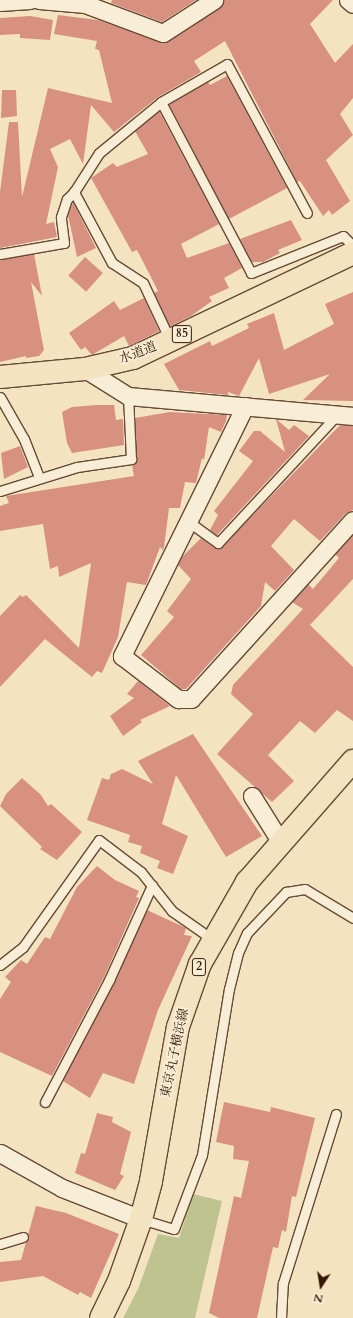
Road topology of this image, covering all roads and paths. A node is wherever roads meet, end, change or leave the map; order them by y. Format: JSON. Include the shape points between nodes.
{"nodes":[{"id":1,"x":30,"y":0,"type":"edge"},
{"id":2,"x":39,"y":0,"type":"edge"},
{"id":3,"x":214,"y":0,"type":"edge"},
{"id":4,"x":348,"y":0,"type":"edge"},
{"id":5,"x":0,"y":2,"type":"edge"},
{"id":6,"x":86,"y":2,"type":"edge"},
{"id":7,"x":353,"y":4,"type":"edge"},
{"id":8,"x":161,"y":102,"type":"junction"},
{"id":9,"x":74,"y":192,"type":"junction"},
{"id":10,"x":307,"y":213,"type":"dead end"},
{"id":11,"x":353,"y":246,"type":"edge"},
{"id":12,"x":353,"y":253,"type":"edge"},
{"id":13,"x":0,"y":254,"type":"edge"},
{"id":14,"x":170,"y":340,"type":"junction"},
{"id":15,"x":85,"y":369,"type":"junction"},
{"id":16,"x":0,"y":377,"type":"edge"},
{"id":17,"x":128,"y":396,"type":"junction"},
{"id":18,"x":0,"y":397,"type":"edge"},
{"id":19,"x":246,"y":406,"type":"junction"},
{"id":20,"x":345,"y":416,"type":"edge"},
{"id":21,"x":39,"y":477,"type":"junction"},
{"id":22,"x":0,"y":491,"type":"edge"},
{"id":23,"x":353,"y":520,"type":"edge"},
{"id":24,"x":189,"y":522,"type":"junction"},
{"id":25,"x":353,"y":761,"type":"edge"},
{"id":26,"x":252,"y":796,"type":"dead end"},
{"id":27,"x":280,"y":842,"type":"junction"},
{"id":28,"x":152,"y":885,"type":"junction"},
{"id":29,"x":353,"y":918,"type":"edge"},
{"id":30,"x":212,"y":939,"type":"junction"},
{"id":31,"x":0,"y":964,"type":"edge"},
{"id":32,"x":45,"y":1102,"type":"dead end"},
{"id":33,"x":336,"y":1114,"type":"dead end"},
{"id":34,"x":0,"y":1153,"type":"edge"},
{"id":35,"x":141,"y":1219,"type":"junction"},
{"id":36,"x":23,"y":1236,"type":"dead end"},
{"id":37,"x":0,"y":1244,"type":"edge"},
{"id":38,"x":101,"y":1318,"type":"edge"},
{"id":39,"x":281,"y":1318,"type":"edge"}],
"edges":[{"from":1,"to":5,"type":"street"},
{"from":2,"to":6,"type":"street"},
{"from":3,"to":6,"type":"street","via":[[163,34]]},
{"from":4,"to":7,"type":"street"},
{"from":8,"to":9,"type":"lane","via":[[99,153]]},
{"from":8,"to":10,"type":"lane","via":[[227,64]]},
{"from":8,"to":11,"type":"lane","via":[[251,273],[343,236]]},
{"from":9,"to":13,"type":"lane","via":[[67,199],[62,216],[64,243]]},
{"from":9,"to":14,"type":"lane","via":[[112,263],[143,283]]},
{"from":12,"to":14,"type":"main road","name":"水道道","number":"85"},
{"from":14,"to":15,"type":"main road","name":"水道道","number":"85","via":[[133,358]]},
{"from":15,"to":16,"type":"main road","name":"水道道","number":"85"},
{"from":15,"to":17,"type":"street"},
{"from":17,"to":19,"type":"street"},
{"from":17,"to":21,"type":"lane","via":[[131,459],[77,467]]},
{"from":18,"to":21,"type":"lane","via":[[24,439]]},
{"from":19,"to":20,"type":"street"},
{"from":19,"to":24,"type":"street"},
{"from":20,"to":24,"type":"lane","via":[[218,543]]},
{"from":21,"to":22,"type":"lane"},
{"from":23,"to":24,"type":"street","via":[[191,699],[178,699],[122,656]]},
{"from":25,"to":27,"type":"main road","name":"東京丸子横浜線","number":"2"},
{"from":26,"to":27,"type":"street"},
{"from":27,"to":30,"type":"main road","name":"東京丸子横浜線","number":"2","via":[[247,882]]},
{"from":28,"to":30,"type":"lane","via":[[172,911]]},
{"from":28,"to":31,"type":"lane","via":[[141,872],[99,840],[23,947]]},
{"from":28,"to":32,"type":"lane","via":[[109,980]]},
{"from":29,"to":35,"type":"lane","via":[[306,889],[286,892],[247,933],[238,953],[229,989],[202,1154],[174,1229]]},
{"from":30,"to":35,"type":"main road","name":"東京丸子横浜線","number":"2","via":[[178,1026],[155,1158]]},
{"from":33,"to":39,"type":"lane","via":[[282,1283]]},
{"from":34,"to":35,"type":"street","via":[[62,1188]]},
{"from":35,"to":38,"type":"main road","name":"東京丸子横浜線","number":"2","via":[[119,1281]]},
{"from":36,"to":37,"type":"lane"}]}
